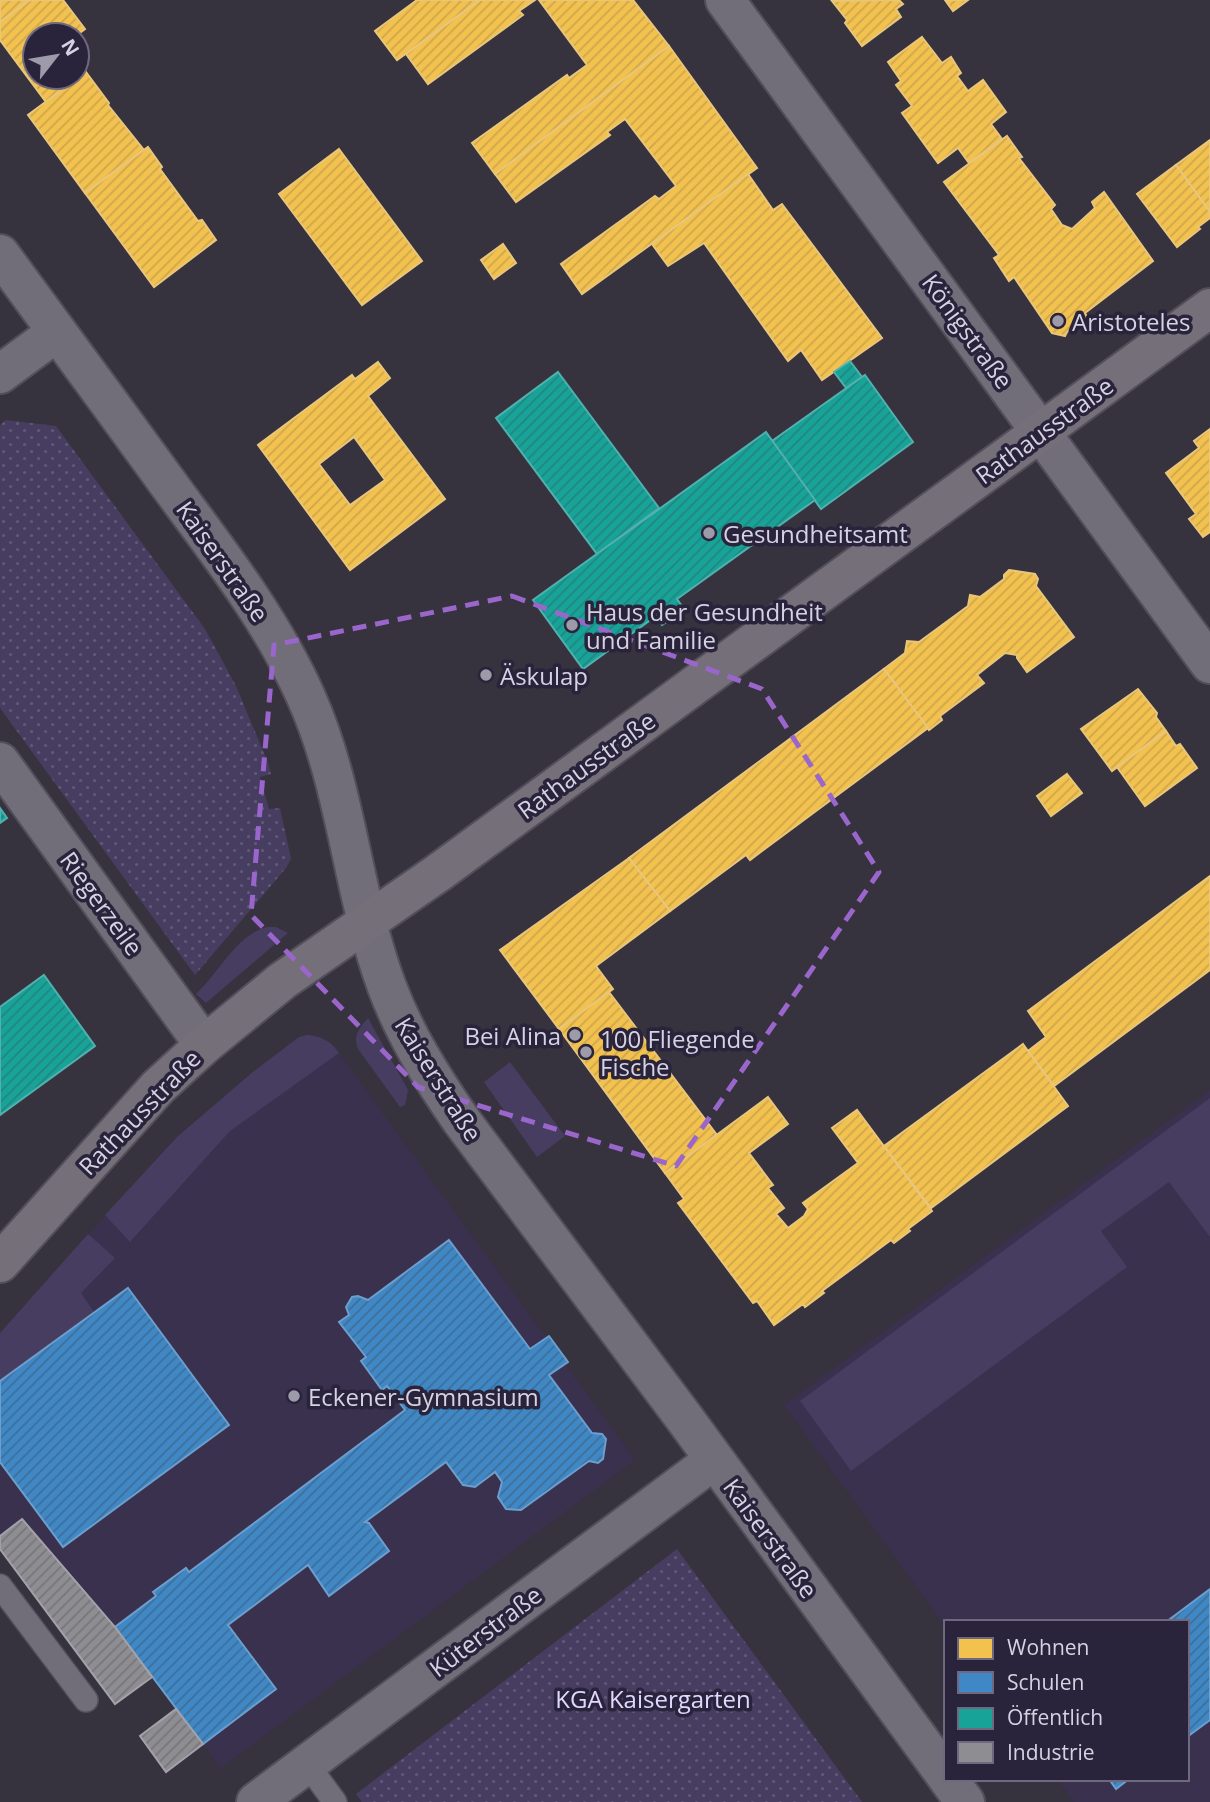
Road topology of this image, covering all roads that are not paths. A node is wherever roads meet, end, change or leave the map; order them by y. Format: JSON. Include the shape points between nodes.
{"nodes":[{"id":1,"x":725,"y":0,"type":"edge"},
{"id":2,"x":0,"y":254,"type":"edge"},
{"id":3,"x":1210,"y":308,"type":"edge"},
{"id":4,"x":57,"y":332,"type":"junction"},
{"id":5,"x":0,"y":374,"type":"edge"},
{"id":6,"x":1041,"y":431,"type":"junction"},
{"id":7,"x":1210,"y":664,"type":"edge"},
{"id":8,"x":0,"y":762,"type":"edge"},
{"id":9,"x":367,"y":923,"type":"junction"},
{"id":10,"x":204,"y":1045,"type":"junction"},
{"id":11,"x":0,"y":1264,"type":"edge"},
{"id":12,"x":714,"y":1460,"type":"junction"},
{"id":13,"x":0,"y":1586,"type":"edge"},
{"id":14,"x":86,"y":1700,"type":"dead end"},
{"id":15,"x":307,"y":1765,"type":"junction"},
{"id":16,"x":944,"y":1773,"type":"edge"},
{"id":17,"x":950,"y":1781,"type":"edge"},
{"id":18,"x":256,"y":1802,"type":"edge"},
{"id":19,"x":335,"y":1802,"type":"edge"},
{"id":20,"x":965,"y":1802,"type":"edge"}],
"edges":[{"from":1,"to":6,"type":"street","name":"Königstraße"},
{"from":2,"to":4,"type":"street","name":"Kaiserstraße"},
{"from":3,"to":6,"type":"main road","name":"Rathausstraße"},
{"from":4,"to":5,"type":"street"},
{"from":4,"to":9,"type":"street","name":"Kaiserstraße","via":[[237,579],[288,660],[316,719]]},
{"from":6,"to":7,"type":"street","name":"Königstraße"},
{"from":6,"to":9,"type":"main road","name":"Rathausstraße"},
{"from":8,"to":10,"type":"street","name":"Riegerzeile"},
{"from":9,"to":10,"type":"main road","name":"Rathausstraße","via":[[292,974]]},
{"from":9,"to":12,"type":"street","name":"Kaiserstraße","via":[[397,1011],[438,1086]]},
{"from":10,"to":11,"type":"main road","name":"Rathausstraße","via":[[141,1106]]},
{"from":12,"to":15,"type":"street","name":"Küterstraße"},
{"from":12,"to":16,"type":"street","name":"Kaiserstraße"},
{"from":13,"to":14,"type":"lane"},
{"from":15,"to":18,"type":"street","name":"Küterstraße"},
{"from":15,"to":19,"type":"lane"},
{"from":17,"to":20,"type":"street","name":"Kaiserstraße"}]}
